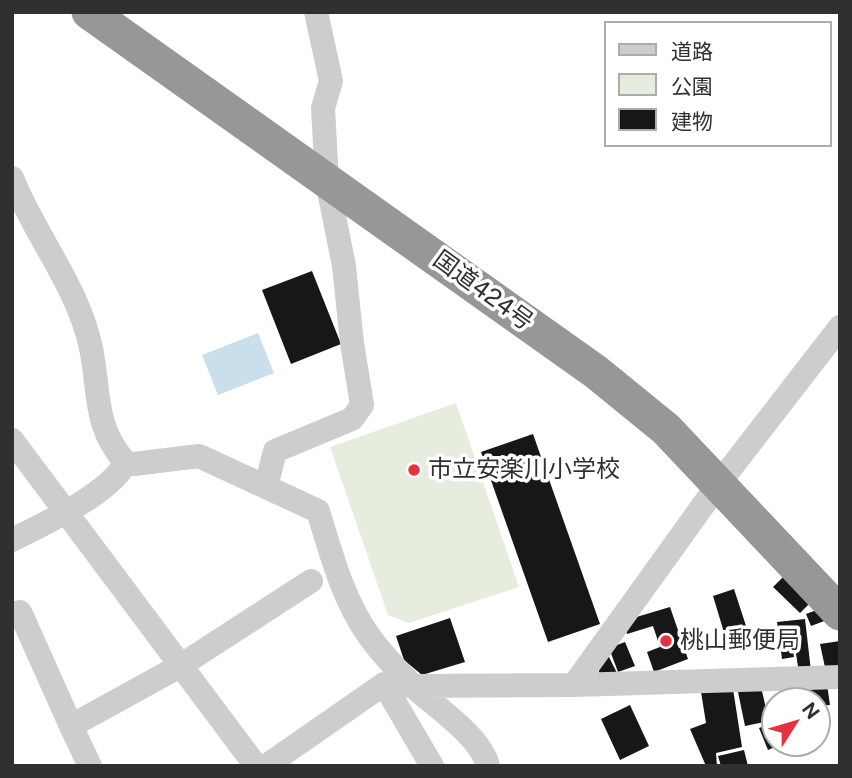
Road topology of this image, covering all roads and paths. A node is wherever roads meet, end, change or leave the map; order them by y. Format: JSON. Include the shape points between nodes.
{"nodes":[{"id":1,"x":89,"y":12,"type":"edge"},
{"id":2,"x":316,"y":12,"type":"edge"},
{"id":3,"x":12,"y":178,"type":"edge"},
{"id":4,"x":327,"y":181,"type":"junction"},
{"id":5,"x":840,"y":327,"type":"edge"},
{"id":6,"x":12,"y":440,"type":"edge"},
{"id":7,"x":126,"y":463,"type":"junction"},
{"id":8,"x":718,"y":486,"type":"junction"},
{"id":9,"x":266,"y":487,"type":"junction"},
{"id":10,"x":66,"y":512,"type":"junction"},
{"id":11,"x":12,"y":540,"type":"edge"},
{"id":12,"x":311,"y":581,"type":"dead end"},
{"id":13,"x":840,"y":613,"type":"edge"},
{"id":14,"x":12,"y":615,"type":"edge"},
{"id":15,"x":180,"y":666,"type":"junction"},
{"id":16,"x":840,"y":677,"type":"edge"},
{"id":17,"x":384,"y":684,"type":"junction"},
{"id":18,"x":574,"y":685,"type":"junction"},
{"id":19,"x":413,"y":686,"type":"junction"},
{"id":20,"x":71,"y":726,"type":"junction"},
{"id":21,"x":90,"y":766,"type":"edge"},
{"id":22,"x":256,"y":766,"type":"edge"},
{"id":23,"x":266,"y":766,"type":"edge"},
{"id":24,"x":432,"y":766,"type":"edge"},
{"id":25,"x":488,"y":766,"type":"edge"}],
"edges":[{"from":1,"to":4,"type":"highway","name":"国道424号"},
{"from":2,"to":4,"type":"street","via":[[331,81],[323,108]]},
{"from":3,"to":7,"type":"street","via":[[86,329],[98,411]]},
{"from":4,"to":8,"type":"highway","name":"国道424号","via":[[596,372],[666,429]]},
{"from":4,"to":9,"type":"street","via":[[344,266],[362,405],[352,419],[275,452]]},
{"from":5,"to":8,"type":"street"},
{"from":6,"to":10,"type":"street"},
{"from":7,"to":9,"type":"street","via":[[199,456]]},
{"from":7,"to":10,"type":"street","via":[[115,479]]},
{"from":8,"to":13,"type":"highway","name":"国道424号"},
{"from":8,"to":18,"type":"street"},
{"from":9,"to":19,"type":"street","via":[[318,511],[359,621]]},
{"from":10,"to":11,"type":"street"},
{"from":10,"to":15,"type":"street"},
{"from":12,"to":15,"type":"street"},
{"from":14,"to":20,"type":"street","via":[[20,612]]},
{"from":15,"to":20,"type":"street"},
{"from":15,"to":22,"type":"street"},
{"from":16,"to":18,"type":"street"},
{"from":17,"to":19,"type":"street"},
{"from":17,"to":23,"type":"street"},
{"from":17,"to":24,"type":"street"},
{"from":18,"to":19,"type":"street"},
{"from":19,"to":25,"type":"street","via":[[481,748]]},
{"from":20,"to":21,"type":"street"}]}
